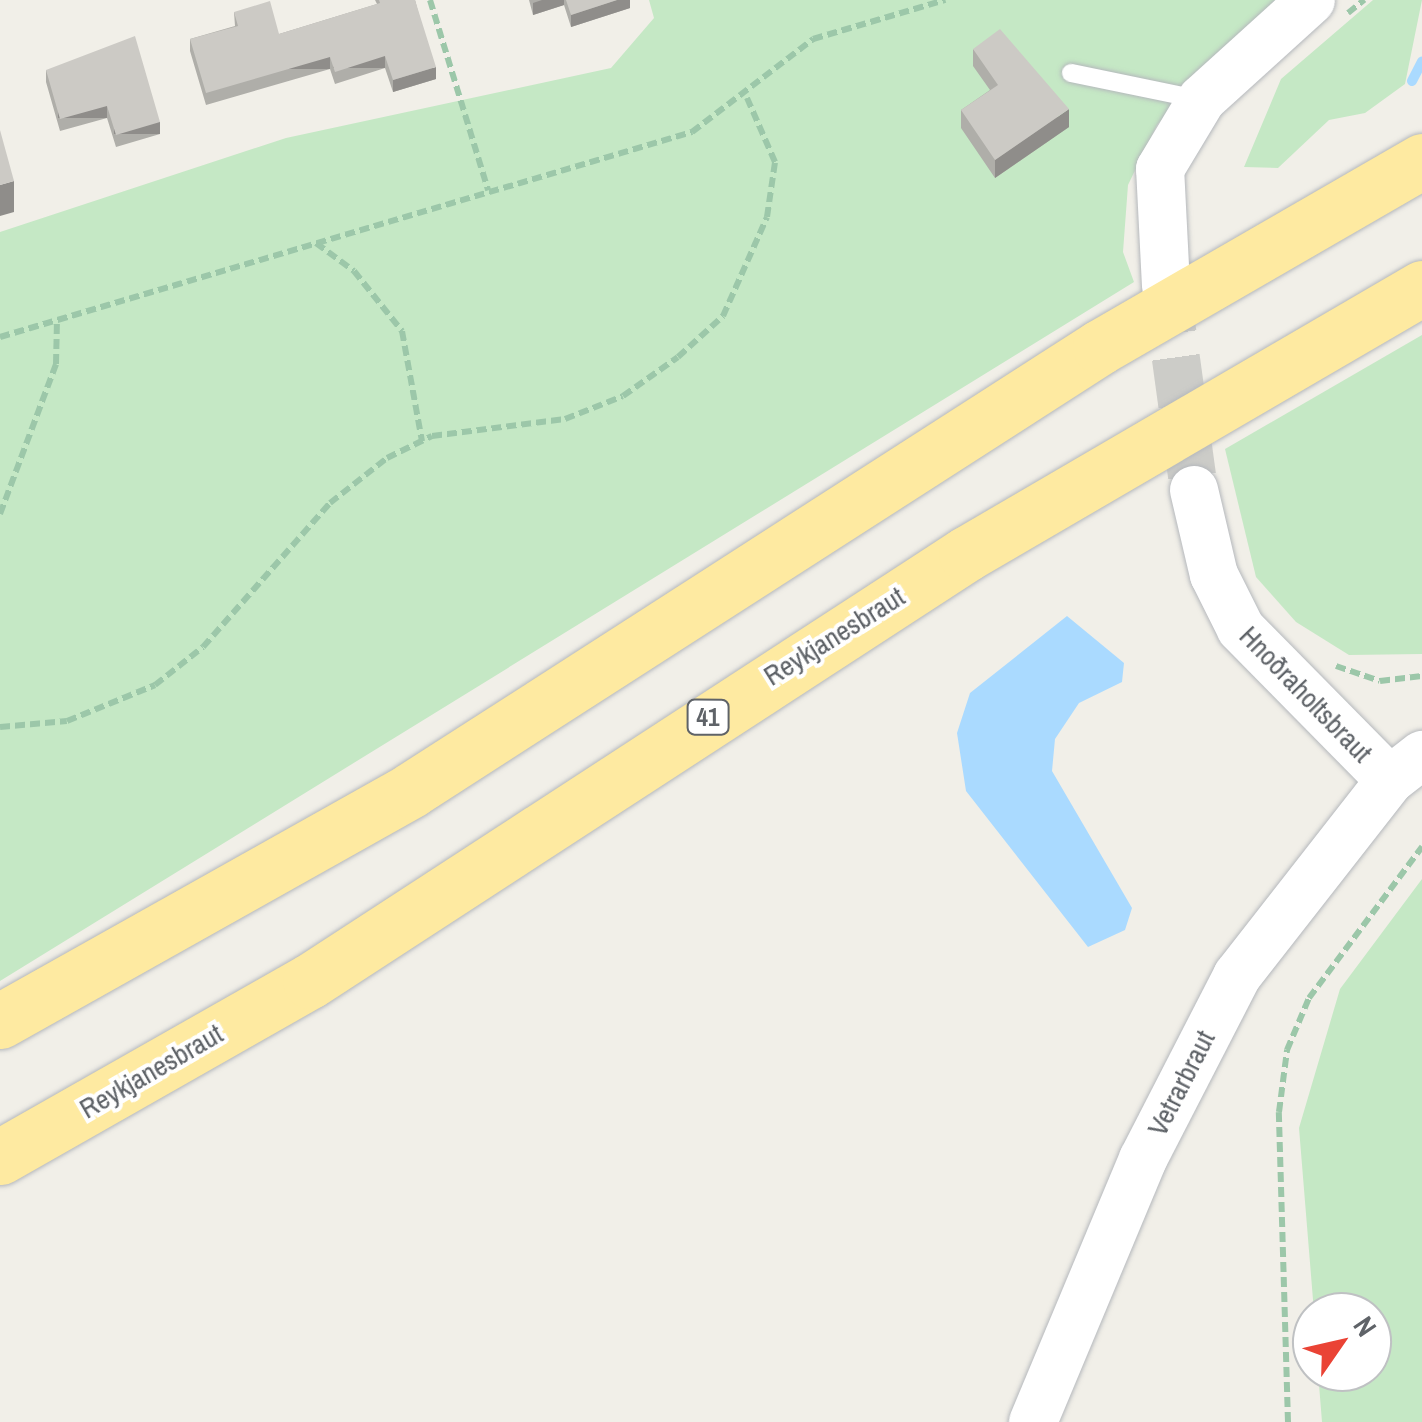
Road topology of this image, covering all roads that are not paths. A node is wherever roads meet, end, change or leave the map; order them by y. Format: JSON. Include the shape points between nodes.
{"nodes":[{"id":1,"x":1324,"y":11,"type":"edge"},
{"id":2,"x":1071,"y":72,"type":"dead end"},
{"id":3,"x":1202,"y":100,"type":"junction"},
{"id":4,"x":1422,"y":162,"type":"edge"},
{"id":5,"x":1166,"y":286,"type":"tunnel mouth"},
{"id":6,"x":1422,"y":288,"type":"edge"},
{"id":7,"x":1194,"y":490,"type":"tunnel mouth"},
{"id":8,"x":1406,"y":767,"type":"edge"},
{"id":9,"x":0,"y":1022,"type":"edge"},
{"id":10,"x":0,"y":1156,"type":"edge"},
{"id":11,"x":1033,"y":1422,"type":"edge"}],
"edges":[{"from":1,"to":3,"type":"street"},
{"from":2,"to":3,"type":"lane"},
{"from":3,"to":5,"type":"street","via":[[1160,169]]},
{"from":4,"to":9,"type":"highway","via":[[1100,348],[411,790]]},
{"from":6,"to":10,"type":"highway","name":"Reykjanesbraut","number":"41","via":[[966,554],[310,980]]},
{"from":7,"to":8,"type":"street","name":"Hnoðraholtsbraut","via":[[1214,575],[1241,629]]},
{"from":8,"to":11,"type":"street","name":"Vetrarbraut","via":[[1228,992],[1143,1159]]}]}
